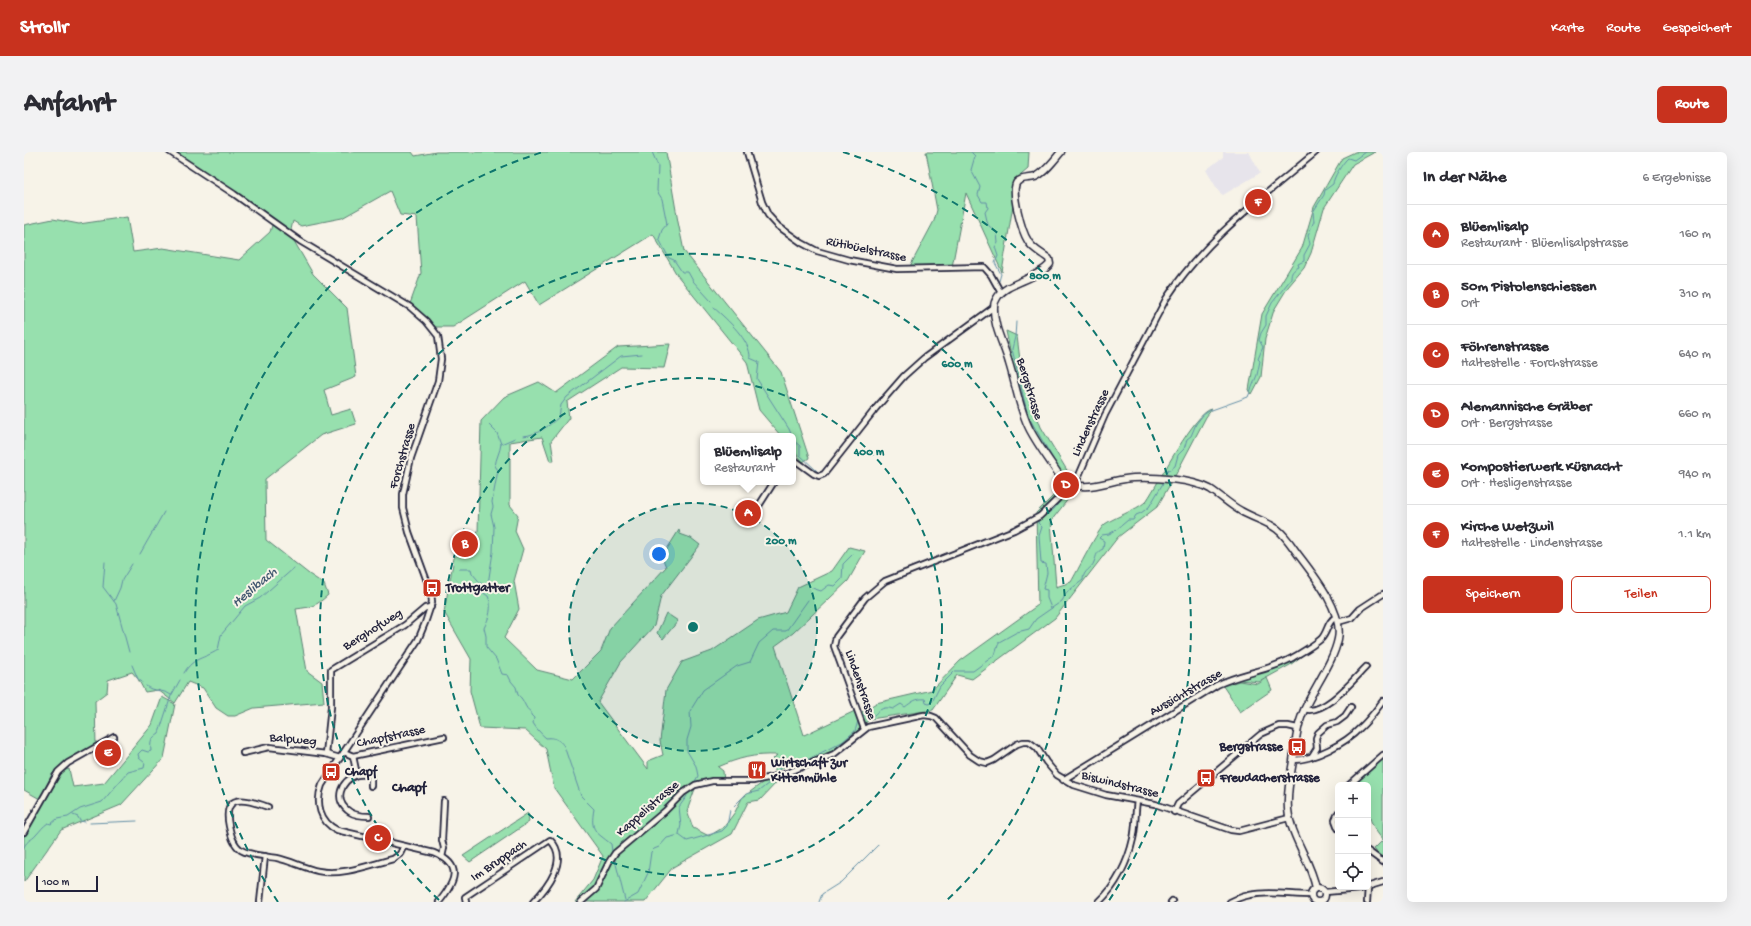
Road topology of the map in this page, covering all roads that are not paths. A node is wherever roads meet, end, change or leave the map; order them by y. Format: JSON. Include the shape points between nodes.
{"nodes":[{"id":1,"x":170,"y":152,"type":"edge"},
{"id":2,"x":747,"y":152,"type":"edge"},
{"id":3,"x":1061,"y":152,"type":"edge"},
{"id":4,"x":1316,"y":152,"type":"edge"},
{"id":5,"x":1001,"y":293,"type":"junction"},
{"id":6,"x":994,"y":306,"type":"junction"},
{"id":7,"x":796,"y":461,"type":"edge"},
{"id":8,"x":1062,"y":479,"type":"junction"},
{"id":9,"x":1073,"y":484,"type":"junction"},
{"id":10,"x":772,"y":485,"type":"edge"},
{"id":11,"x":1063,"y":494,"type":"junction"},
{"id":12,"x":758,"y":508,"type":"dead end"},
{"id":13,"x":1383,"y":594,"type":"edge"},
{"id":14,"x":431,"y":607,"type":"junction"},
{"id":15,"x":1337,"y":620,"type":"junction"},
{"id":16,"x":1366,"y":667,"type":"dead end"},
{"id":17,"x":1383,"y":701,"type":"edge"},
{"id":18,"x":1351,"y":707,"type":"dead end"},
{"id":19,"x":1304,"y":709,"type":"junction"},
{"id":20,"x":1297,"y":728,"type":"junction"},
{"id":21,"x":864,"y":729,"type":"junction"},
{"id":22,"x":114,"y":737,"type":"dead end"},
{"id":23,"x":444,"y":737,"type":"dead end"},
{"id":24,"x":344,"y":752,"type":"junction"},
{"id":25,"x":243,"y":753,"type":"dead end"},
{"id":26,"x":326,"y":754,"type":"junction"},
{"id":27,"x":1383,"y":755,"type":"edge"},
{"id":28,"x":353,"y":756,"type":"junction"},
{"id":29,"x":1312,"y":756,"type":"junction"},
{"id":30,"x":340,"y":758,"type":"junction"},
{"id":31,"x":1293,"y":760,"type":"junction"},
{"id":32,"x":357,"y":775,"type":"junction"},
{"id":33,"x":1063,"y":780,"type":"junction"},
{"id":34,"x":1353,"y":782,"type":"edge"},
{"id":35,"x":371,"y":786,"type":"dead end"},
{"id":36,"x":444,"y":801,"type":"dead end"},
{"id":37,"x":1137,"y":801,"type":"junction"},
{"id":38,"x":268,"y":807,"type":"dead end"},
{"id":39,"x":1174,"y":812,"type":"junction"},
{"id":40,"x":369,"y":816,"type":"dead end"},
{"id":41,"x":1289,"y":818,"type":"junction"},
{"id":42,"x":24,"y":832,"type":"edge"},
{"id":43,"x":404,"y":846,"type":"junction"},
{"id":44,"x":1371,"y":853,"type":"edge"},
{"id":45,"x":265,"y":856,"type":"junction"},
{"id":46,"x":442,"y":857,"type":"junction"},
{"id":47,"x":1383,"y":862,"type":"edge"},
{"id":48,"x":1383,"y":882,"type":"edge"},
{"id":49,"x":1371,"y":887,"type":"edge"},
{"id":50,"x":1316,"y":888,"type":"junction"},
{"id":51,"x":1346,"y":890,"type":"edge"},
{"id":52,"x":1368,"y":890,"type":"edge"},
{"id":53,"x":1325,"y":892,"type":"junction"},
{"id":54,"x":1311,"y":895,"type":"junction"},
{"id":55,"x":260,"y":902,"type":"edge"},
{"id":56,"x":439,"y":902,"type":"edge"},
{"id":57,"x":466,"y":902,"type":"edge"},
{"id":58,"x":533,"y":902,"type":"edge"},
{"id":59,"x":581,"y":902,"type":"edge"},
{"id":60,"x":1099,"y":902,"type":"edge"},
{"id":61,"x":1230,"y":902,"type":"edge"},
{"id":62,"x":1317,"y":902,"type":"edge"},
{"id":63,"x":1367,"y":902,"type":"edge"}],
"edges":[{"from":1,"to":14,"type":"street","name":"Forchstrasse","via":[[300,241],[410,308],[426,321],[438,336],[441,359],[438,381],[411,458],[403,494],[403,508],[409,532],[432,595]]},
{"from":2,"to":5,"type":"street","name":"Rütibüelstrasse","via":[[764,209],[778,226],[802,243],[817,251],[849,260],[896,269],[984,267]]},
{"from":3,"to":5,"type":"street","via":[[1042,172],[1034,177],[1022,179],[1014,188],[1027,241],[1049,259],[1050,264],[1043,272]]},
{"from":4,"to":9,"type":"street","name":"Lindenstrasse","via":[[1208,246],[1176,283],[1105,415]]},
{"from":5,"to":6,"type":"street"},
{"from":6,"to":7,"type":"street","via":[[904,376],[824,474],[814,474]]},
{"from":6,"to":8,"type":"street","name":"Bergstrasse","via":[[998,330],[1029,428]]},
{"from":8,"to":9,"type":"street"},
{"from":8,"to":11,"type":"street"},
{"from":9,"to":11,"type":"street","name":"Lindenstrasse"},
{"from":9,"to":15,"type":"street","via":[[1086,487],[1134,478],[1170,480],[1210,489],[1242,512],[1278,530],[1316,578]]},
{"from":10,"to":12,"type":"street"},
{"from":11,"to":21,"type":"street","name":"Lindenstrasse","via":[[1040,516],[1014,530],[885,581],[865,598],[834,641]]},
{"from":13,"to":15,"type":"street","via":[[1360,609],[1352,618]]},
{"from":14,"to":24,"type":"street","name":"Forchstrasse","via":[[418,640]]},
{"from":14,"to":26,"type":"street","name":"Berghofweg","via":[[425,608],[405,625],[332,668]]},
{"from":15,"to":19,"type":"street","via":[[1339,637],[1334,651]]},
{"from":15,"to":33,"type":"street","name":"Aussichtstrasse","via":[[1330,622],[1321,638],[1291,658],[1270,668],[1217,685]]},
{"from":16,"to":19,"type":"street","via":[[1326,705],[1314,710]]},
{"from":17,"to":29,"type":"street","via":[[1351,736]]},
{"from":18,"to":29,"type":"street","via":[[1345,716],[1318,732]]},
{"from":19,"to":20,"type":"street"},
{"from":20,"to":31,"type":"street"},
{"from":20,"to":39,"type":"street","via":[[1279,726],[1261,734],[1178,804]]},
{"from":21,"to":33,"type":"street","name":"Biswindstrasse","via":[[924,715],[931,716],[979,761],[994,760],[1016,744],[1030,742]]},
{"from":21,"to":59,"type":"street","name":"Kappelistrasse","via":[[834,754],[778,776],[753,781],[702,783],[689,788],[615,853],[596,889]]},
{"from":22,"to":42,"type":"street","via":[[68,763],[58,772]]},
{"from":23,"to":28,"type":"street","name":"Chapfstrasse"},
{"from":24,"to":28,"type":"street","name":"Chapfstrasse"},
{"from":24,"to":30,"type":"street","name":"Forchstrasse"},
{"from":25,"to":26,"type":"street","name":"Balpweg","via":[[269,747]]},
{"from":26,"to":30,"type":"street","name":"Balpweg"},
{"from":27,"to":34,"type":"street"},
{"from":28,"to":32,"type":"street"},
{"from":29,"to":31,"type":"street"},
{"from":30,"to":43,"type":"street","name":"Forchstrasse","via":[[322,785],[319,795],[320,810],[326,822],[337,830]]},
{"from":31,"to":41,"type":"street","via":[[1288,799]]},
{"from":32,"to":35,"type":"street","via":[[371,774]]},
{"from":32,"to":40,"type":"street","via":[[344,784],[341,799],[349,812]]},
{"from":33,"to":37,"type":"street","name":"Biswindstrasse","via":[[1094,792]]},
{"from":36,"to":46,"type":"street"},
{"from":37,"to":39,"type":"street","name":"Biswindstrasse","via":[[1155,804]]},
{"from":37,"to":60,"type":"street","via":[[1131,846],[1112,888]]},
{"from":38,"to":45,"type":"street","via":[[238,800],[230,806],[227,813],[237,846],[245,852]]},
{"from":39,"to":41,"type":"street","name":"Biswindstrasse","via":[[1236,831]]},
{"from":41,"to":50,"type":"street","via":[[1311,868]]},
{"from":43,"to":45,"type":"street","via":[[400,854],[393,859],[334,872],[318,871]]},
{"from":43,"to":46,"type":"street","name":"Forchstrasse"},
{"from":44,"to":47,"type":"street"},
{"from":45,"to":55,"type":"street"},
{"from":46,"to":56,"type":"street","via":[[453,867],[454,876],[450,887]]},
{"from":48,"to":49,"type":"street"},
{"from":50,"to":53,"type":"street"},
{"from":50,"to":54,"type":"street","via":[[1312,890]]},
{"from":51,"to":53,"type":"street"},
{"from":52,"to":63,"type":"street"},
{"from":53,"to":62,"type":"street","via":[[1324,899]]},
{"from":54,"to":61,"type":"street","via":[[1252,894]]},
{"from":54,"to":62,"type":"street"},
{"from":57,"to":58,"type":"street","name":"Im Bruppach","via":[[465,897],[550,840],[558,854],[556,868],[549,884]]}]}
